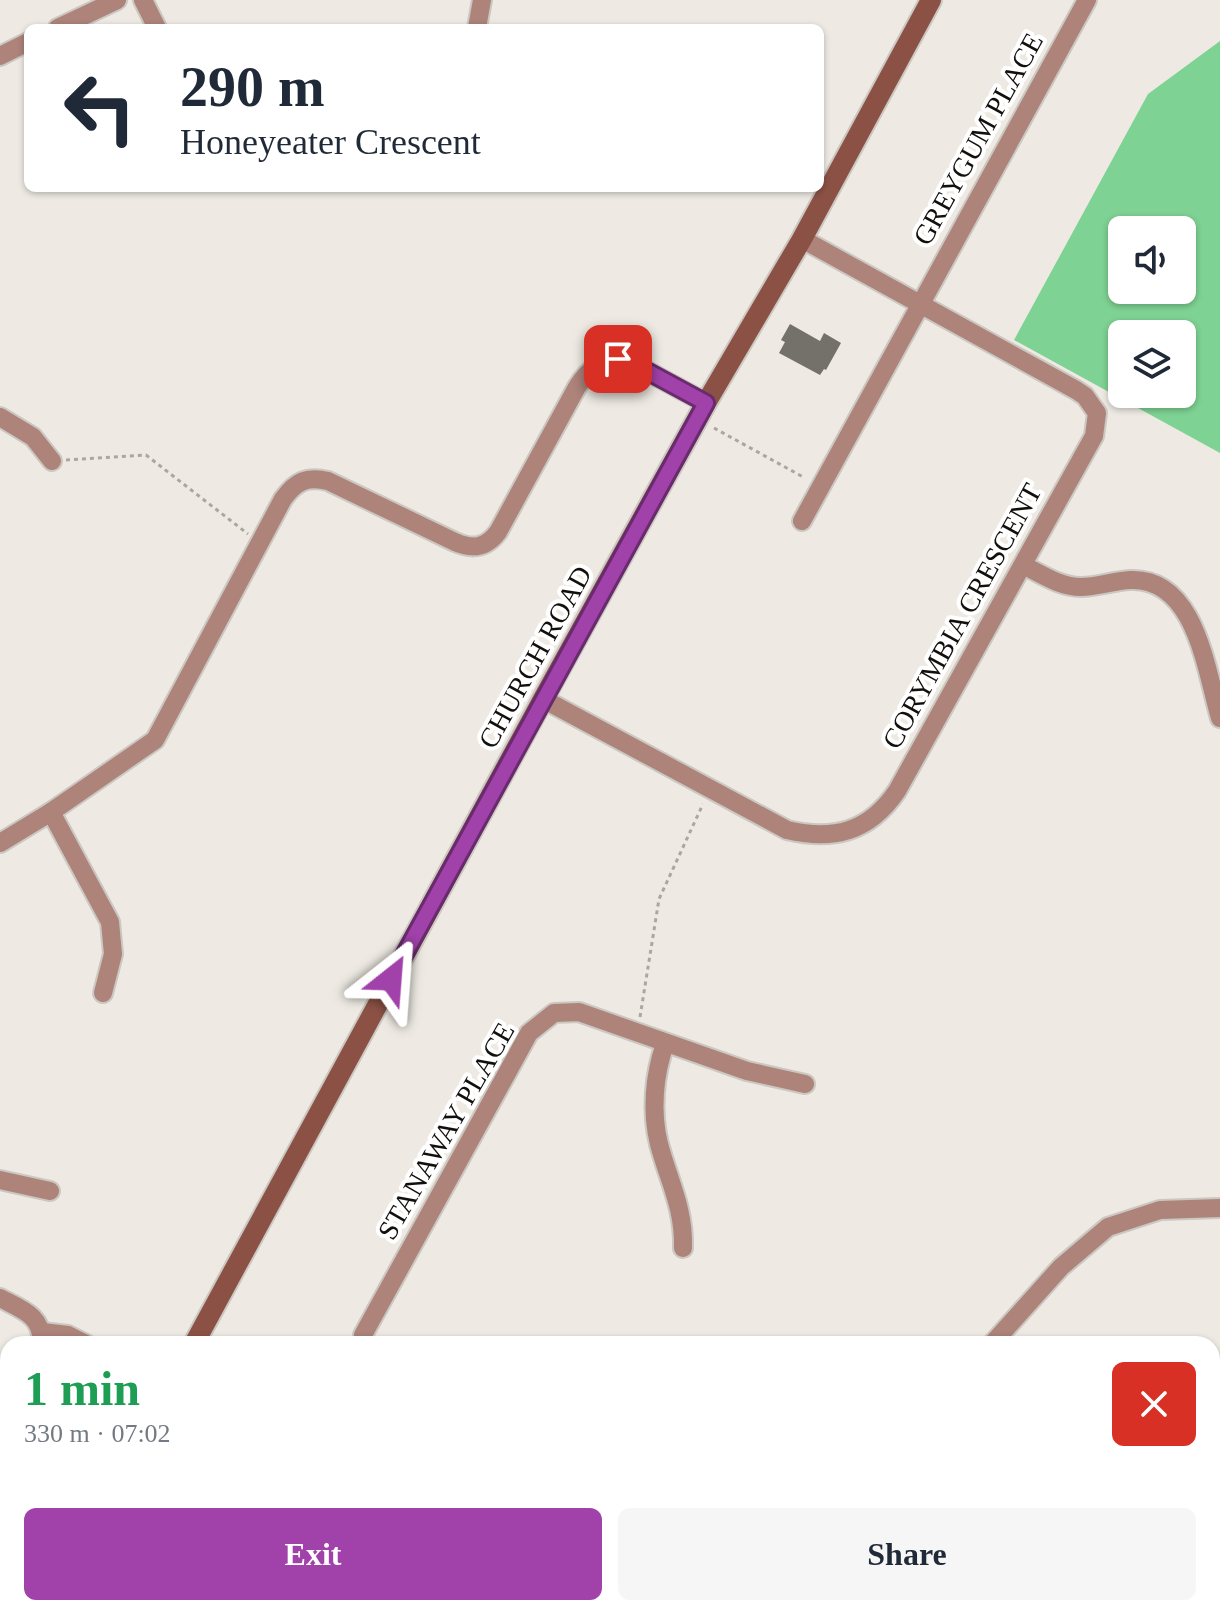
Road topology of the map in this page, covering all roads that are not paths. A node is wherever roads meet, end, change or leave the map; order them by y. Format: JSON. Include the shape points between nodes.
{"nodes":[{"id":1,"x":117,"y":0,"type":"edge"},
{"id":2,"x":143,"y":0,"type":"edge"},
{"id":3,"x":482,"y":0,"type":"edge"},
{"id":4,"x":931,"y":0,"type":"edge"},
{"id":5,"x":1087,"y":0,"type":"edge"},
{"id":6,"x":66,"y":24,"type":"edge"},
{"id":7,"x":155,"y":24,"type":"edge"},
{"id":8,"x":478,"y":24,"type":"edge"},
{"id":9,"x":24,"y":44,"type":"edge"},
{"id":10,"x":0,"y":56,"type":"edge"},
{"id":11,"x":802,"y":239,"type":"junction"},
{"id":12,"x":919,"y":304,"type":"junction"},
{"id":13,"x":706,"y":403,"type":"junction"},
{"id":14,"x":0,"y":417,"type":"edge"},
{"id":15,"x":52,"y":461,"type":"road end"},
{"id":16,"x":802,"y":521,"type":"dead end"},
{"id":17,"x":1023,"y":565,"type":"junction"},
{"id":18,"x":543,"y":699,"type":"junction"},
{"id":19,"x":1220,"y":718,"type":"edge"},
{"id":20,"x":51,"y":812,"type":"junction"},
{"id":21,"x":0,"y":843,"type":"edge"},
{"id":22,"x":103,"y":993,"type":"dead end"},
{"id":23,"x":665,"y":1044,"type":"junction"},
{"id":24,"x":805,"y":1084,"type":"dead end"},
{"id":25,"x":0,"y":1180,"type":"edge"},
{"id":26,"x":50,"y":1191,"type":"dead end"},
{"id":27,"x":1220,"y":1208,"type":"edge"},
{"id":28,"x":683,"y":1248,"type":"dead end"},
{"id":29,"x":0,"y":1298,"type":"edge"},
{"id":30,"x":40,"y":1336,"type":"edge"},
{"id":31,"x":198,"y":1336,"type":"edge"},
{"id":32,"x":363,"y":1336,"type":"edge"},
{"id":33,"x":999,"y":1336,"type":"edge"}],
"edges":[{"from":1,"to":6,"type":"street"},
{"from":2,"to":7,"type":"street"},
{"from":3,"to":8,"type":"street"},
{"from":4,"to":11,"type":"main road","name":"CHURCH ROAD"},
{"from":5,"to":12,"type":"street","name":"GREYGUM PLACE"},
{"from":9,"to":10,"type":"street"},
{"from":11,"to":12,"type":"street","name":"CORYMBIA CRESCENT"},
{"from":11,"to":13,"type":"main road","name":"CHURCH ROAD"},
{"from":12,"to":16,"type":"street","name":"GREYGUM PLACE"},
{"from":12,"to":17,"type":"street","name":"CORYMBIA CRESCENT","via":[[1076,390],[1097,413],[1094,436]]},
{"from":13,"to":18,"type":"main road","name":"CHURCH ROAD"},
{"from":13,"to":20,"type":"street","via":[[632,363],[618,359],[598,364],[577,387],[498,532],[475,548],[328,481],[301,481],[289,491],[155,740]]},
{"from":14,"to":15,"type":"street","via":[[33,437]]},
{"from":17,"to":18,"type":"street","name":"CORYMBIA CRESCENT","via":[[886,808],[837,834],[787,830]]},
{"from":17,"to":19,"type":"street","via":[[1079,587],[1142,581],[1173,596],[1192,622]]},
{"from":18,"to":31,"type":"main road","name":"CHURCH ROAD"},
{"from":20,"to":21,"type":"street"},
{"from":20,"to":22,"type":"street","via":[[110,922],[113,954]]},
{"from":23,"to":24,"type":"street","name":"STANAWAY PLACE"},
{"from":23,"to":28,"type":"street","via":[[656,1074],[658,1140],[681,1210]]},
{"from":23,"to":32,"type":"street","name":"STANAWAY PLACE","via":[[579,1012],[554,1013],[529,1033]]},
{"from":25,"to":26,"type":"street"},
{"from":27,"to":33,"type":"street","via":[[1160,1210],[1108,1227],[1061,1267]]},
{"from":29,"to":30,"type":"street","via":[[36,1318]]}]}
